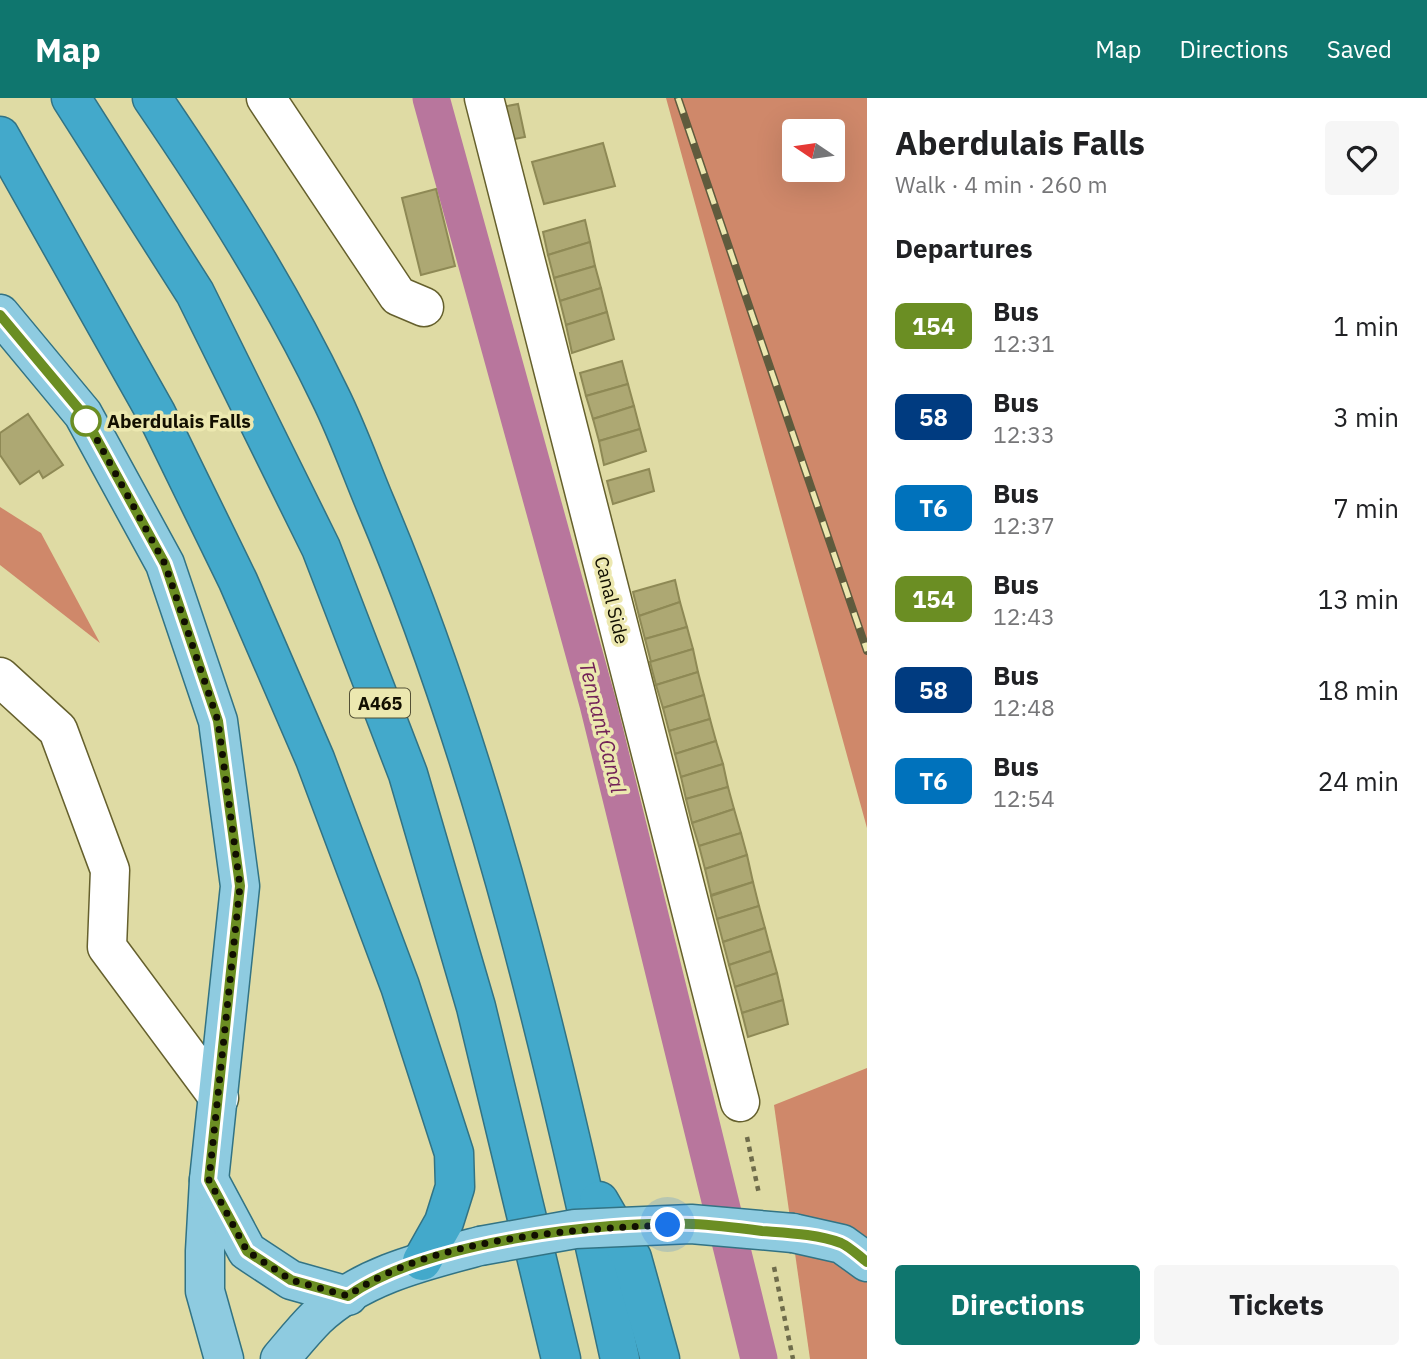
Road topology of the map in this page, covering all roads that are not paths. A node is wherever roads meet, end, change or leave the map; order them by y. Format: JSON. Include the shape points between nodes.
{"nodes":[{"id":1,"x":71,"y":98,"type":"edge"},
{"id":2,"x":152,"y":98,"type":"edge"},
{"id":3,"x":266,"y":98,"type":"edge"},
{"id":4,"x":484,"y":98,"type":"edge"},
{"id":5,"x":0,"y":136,"type":"edge"},
{"id":6,"x":424,"y":307,"type":"dead end"},
{"id":7,"x":0,"y":314,"type":"edge"},
{"id":8,"x":0,"y":677,"type":"edge"},
{"id":9,"x":219,"y":1098,"type":"junction"},
{"id":10,"x":740,"y":1102,"type":"dead end"},
{"id":11,"x":577,"y":1163,"type":"junction"},
{"id":12,"x":209,"y":1180,"type":"junction"},
{"id":13,"x":422,"y":1261,"type":"junction"},
{"id":14,"x":867,"y":1262,"type":"edge"},
{"id":15,"x":348,"y":1296,"type":"junction"},
{"id":16,"x":224,"y":1359,"type":"edge"},
{"id":17,"x":280,"y":1359,"type":"edge"},
{"id":18,"x":561,"y":1359,"type":"edge"},
{"id":19,"x":620,"y":1359,"type":"edge"},
{"id":20,"x":660,"y":1359,"type":"edge"}],
"edges":[{"from":1,"to":18,"type":"highway","number":"A465","via":[[195,293],[326,560],[415,800],[476,1007]]},
{"from":2,"to":11,"type":"highway","via":[[279,297],[331,398],[419,607],[499,860]]},
{"from":3,"to":6,"type":"street","via":[[398,296]]},
{"from":4,"to":10,"type":"street","name":"Canal Side"},
{"from":5,"to":13,"type":"highway","via":[[156,413],[238,581],[315,759],[396,974],[454,1153],[455,1187],[444,1223]]},
{"from":7,"to":9,"type":"main road","via":[[83,414],[165,564],[218,721],[240,886]]},
{"from":8,"to":9,"type":"street","via":[[58,730],[110,870],[107,947]]},
{"from":9,"to":12,"type":"main road"},
{"from":11,"to":19,"type":"highway"},
{"from":11,"to":20,"type":"highway","via":[[632,1258]]},
{"from":12,"to":15,"type":"main road","via":[[247,1251],[291,1280]]},
{"from":12,"to":16,"type":"main road","via":[[205,1291]]},
{"from":13,"to":14,"type":"main road","bridge":true,"via":[[575,1229],[691,1224],[793,1233],[842,1244]]},
{"from":13,"to":15,"type":"main road","via":[[365,1284]]},
{"from":15,"to":17,"type":"main road","via":[[318,1316]]}]}
